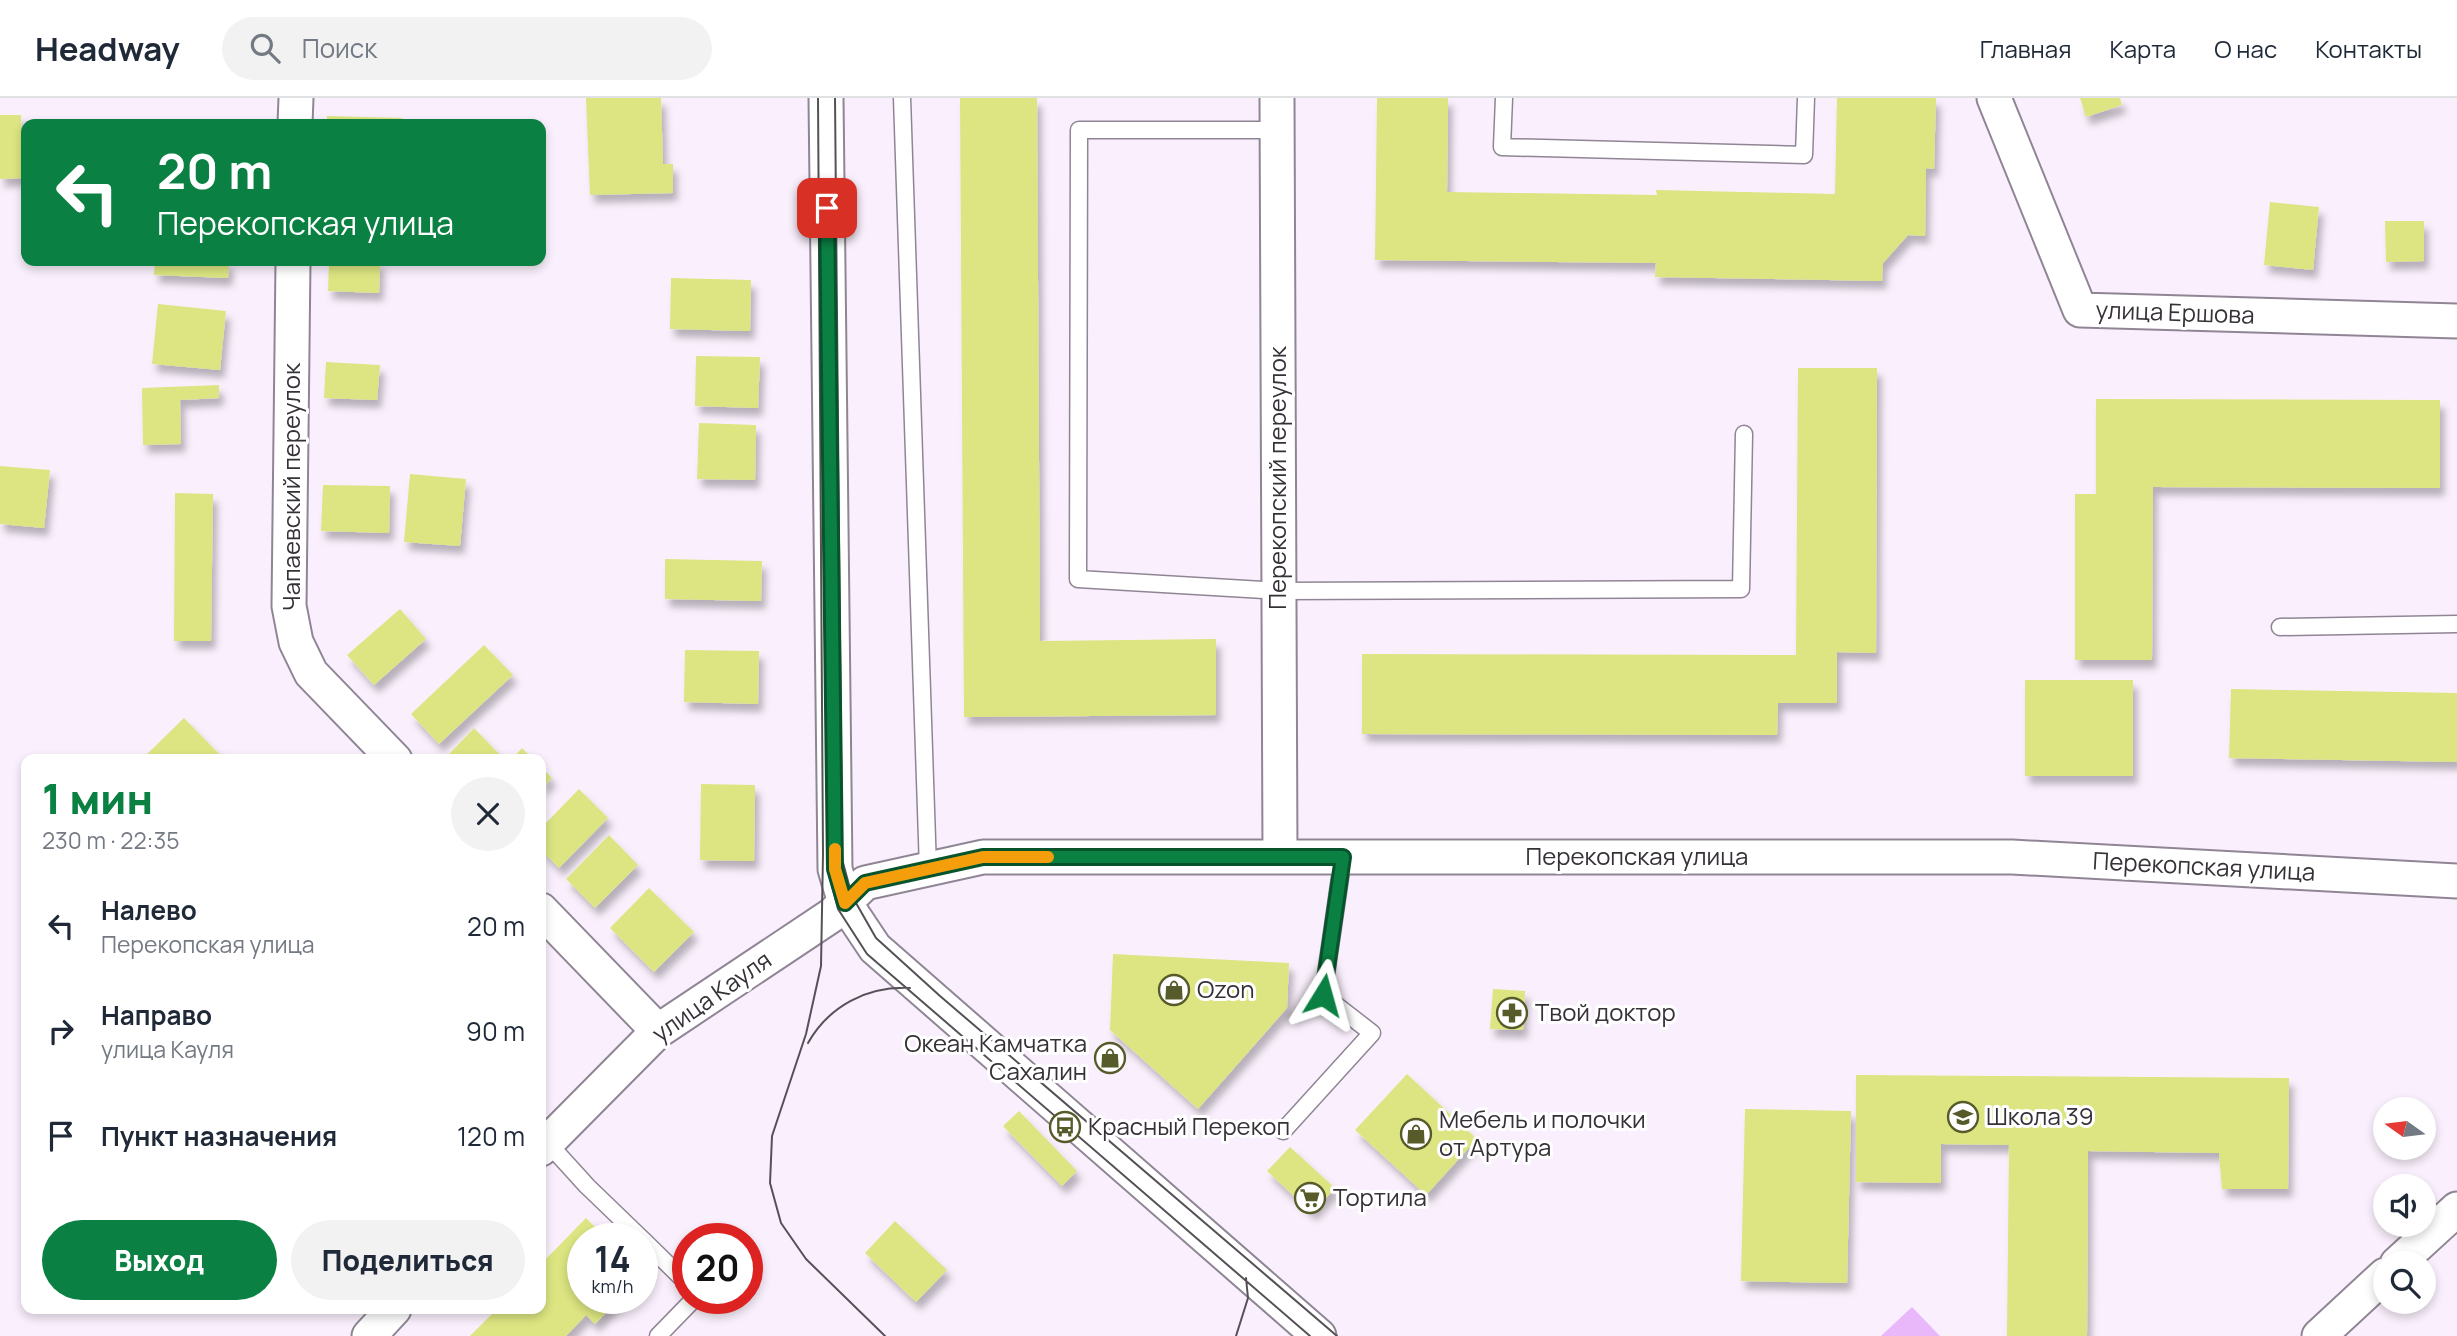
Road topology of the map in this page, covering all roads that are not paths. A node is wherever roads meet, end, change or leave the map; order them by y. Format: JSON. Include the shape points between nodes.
{"nodes":[{"id":1,"x":296,"y":98,"type":"edge"},
{"id":2,"x":826,"y":98,"type":"edge"},
{"id":3,"x":902,"y":98,"type":"edge"},
{"id":4,"x":1504,"y":98,"type":"edge"},
{"id":5,"x":1806,"y":98,"type":"edge"},
{"id":6,"x":1994,"y":98,"type":"edge"},
{"id":7,"x":1277,"y":114,"type":"edge"},
{"id":8,"x":295,"y":119,"type":"edge"},
{"id":9,"x":293,"y":266,"type":"edge"},
{"id":10,"x":2457,"y":321,"type":"edge"},
{"id":11,"x":1744,"y":434,"type":"dead end"},
{"id":12,"x":1279,"y":591,"type":"junction"},
{"id":13,"x":2457,"y":624,"type":"edge"},
{"id":14,"x":2280,"y":627,"type":"dead end"},
{"id":15,"x":389,"y":754,"type":"edge"},
{"id":16,"x":1280,"y":857,"type":"junction"},
{"id":17,"x":1343,"y":857,"type":"junction"},
{"id":18,"x":928,"y":869,"type":"junction"},
{"id":19,"x":2457,"y":881,"type":"edge"},
{"id":20,"x":839,"y":909,"type":"junction"},
{"id":21,"x":546,"y":915,"type":"edge"},
{"id":22,"x":659,"y":1031,"type":"junction"},
{"id":23,"x":1283,"y":1131,"type":"dead end"},
{"id":24,"x":546,"y":1144,"type":"edge"},
{"id":25,"x":546,"y":1148,"type":"edge"},
{"id":26,"x":2457,"y":1209,"type":"edge"},
{"id":27,"x":625,"y":1223,"type":"edge"},
{"id":28,"x":2412,"y":1251,"type":"edge"},
{"id":29,"x":658,"y":1255,"type":"edge"},
{"id":30,"x":672,"y":1268,"type":"edge"},
{"id":31,"x":2373,"y":1286,"type":"edge"},
{"id":32,"x":389,"y":1314,"type":"edge"},
{"id":33,"x":679,"y":1314,"type":"edge"},
{"id":34,"x":369,"y":1336,"type":"edge"},
{"id":35,"x":658,"y":1336,"type":"edge"},
{"id":36,"x":1319,"y":1336,"type":"edge"},
{"id":37,"x":2319,"y":1336,"type":"edge"}],
"edges":[{"from":1,"to":8,"type":"street"},
{"from":2,"to":20,"type":"street"},
{"from":3,"to":18,"type":"lane"},
{"from":4,"to":5,"type":"lane","via":[[1502,147],[1804,155]]},
{"from":6,"to":10,"type":"street","name":"улица Ершова","via":[[2080,310]]},
{"from":7,"to":12,"type":"street","name":"Перекопский переулок"},
{"from":7,"to":12,"type":"lane","via":[[1079,130],[1078,579]]},
{"from":9,"to":15,"type":"street","name":"Чапаевский переулок","via":[[289,606],[296,642],[311,673]]},
{"from":11,"to":12,"type":"lane","via":[[1741,589]]},
{"from":12,"to":16,"type":"street","name":"Перекопский переулок"},
{"from":13,"to":14,"type":"lane"},
{"from":16,"to":17,"type":"street","name":"Перекопская улица"},
{"from":16,"to":18,"type":"street","name":"Перекопская улица","via":[[983,857]]},
{"from":17,"to":19,"type":"street","name":"Перекопская улица","via":[[2012,857]]},
{"from":17,"to":23,"type":"lane","via":[[1323,995],[1372,1033]]},
{"from":18,"to":20,"type":"street","name":"Перекопская улица","via":[[865,883]]},
{"from":20,"to":22,"type":"street","name":"улица Кауля"},
{"from":20,"to":36,"type":"street","via":[[874,948]]},
{"from":21,"to":22,"type":"street"},
{"from":22,"to":24,"type":"street","name":"улица Кауля"},
{"from":25,"to":27,"type":"lane"},
{"from":26,"to":28,"type":"street"},
{"from":29,"to":30,"type":"lane"},
{"from":31,"to":37,"type":"street"},
{"from":32,"to":34,"type":"street"},
{"from":33,"to":35,"type":"lane"}]}
